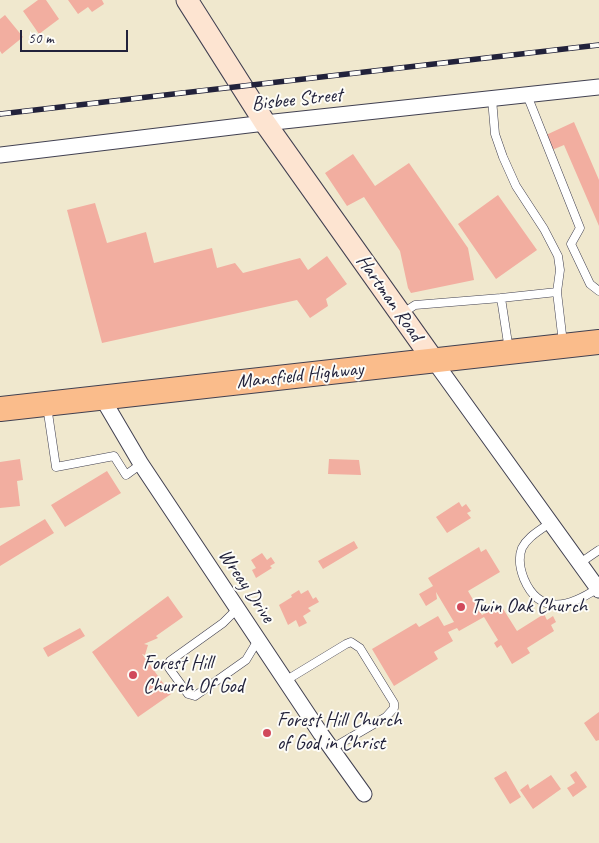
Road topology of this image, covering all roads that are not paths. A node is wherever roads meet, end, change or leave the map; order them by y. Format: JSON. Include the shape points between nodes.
{"nodes":[{"id":1,"x":186,"y":0,"type":"edge"},
{"id":2,"x":599,"y":87,"type":"edge"},
{"id":3,"x":527,"y":95,"type":"junction"},
{"id":4,"x":492,"y":99,"type":"junction"},
{"id":5,"x":265,"y":123,"type":"junction"},
{"id":6,"x":0,"y":156,"type":"edge"},
{"id":7,"x":599,"y":291,"type":"edge"},
{"id":8,"x":557,"y":292,"type":"junction"},
{"id":9,"x":501,"y":298,"type":"junction"},
{"id":10,"x":401,"y":315,"type":"junction"},
{"id":11,"x":599,"y":342,"type":"edge"},
{"id":12,"x":564,"y":346,"type":"junction"},
{"id":13,"x":509,"y":352,"type":"junction"},
{"id":14,"x":434,"y":361,"type":"junction"},
{"id":15,"x":101,"y":396,"type":"junction"},
{"id":16,"x":46,"y":404,"type":"junction"},
{"id":17,"x":0,"y":409,"type":"edge"},
{"id":18,"x":141,"y":464,"type":"junction"},
{"id":19,"x":551,"y":522,"type":"junction"},
{"id":20,"x":599,"y":550,"type":"edge"},
{"id":21,"x":580,"y":563,"type":"junction"},
{"id":22,"x":598,"y":589,"type":"edge"},
{"id":23,"x":237,"y":609,"type":"junction"},
{"id":24,"x":258,"y":640,"type":"junction"},
{"id":25,"x":285,"y":681,"type":"junction"},
{"id":26,"x":332,"y":749,"type":"junction"},
{"id":27,"x":364,"y":794,"type":"dead end"}],
"edges":[{"from":1,"to":5,"type":"street","name":"Hartman Road"},
{"from":2,"to":3,"type":"street","name":"Bisbee Street"},
{"from":3,"to":4,"type":"street","name":"Bisbee Street"},
{"from":3,"to":7,"type":"lane","via":[[580,228],[571,244],[590,284]]},
{"from":4,"to":5,"type":"street","name":"Bisbee Street"},
{"from":4,"to":8,"type":"lane","via":[[495,134],[503,158],[558,256]]},
{"from":5,"to":6,"type":"street","name":"Bisbee Street"},
{"from":5,"to":10,"type":"street","name":"Hartman Road"},
{"from":8,"to":9,"type":"lane"},
{"from":8,"to":12,"type":"lane"},
{"from":9,"to":10,"type":"lane","via":[[415,305]]},
{"from":9,"to":13,"type":"lane"},
{"from":10,"to":14,"type":"street","name":"Hartman Road"},
{"from":11,"to":12,"type":"main road","name":"Mansfield Highway"},
{"from":12,"to":13,"type":"main road","name":"Mansfield Highway"},
{"from":13,"to":14,"type":"main road","name":"Mansfield Highway"},
{"from":14,"to":15,"type":"main road","name":"Mansfield Highway"},
{"from":14,"to":19,"type":"street","name":"Hartman Road"},
{"from":15,"to":16,"type":"main road","name":"Mansfield Highway"},
{"from":15,"to":18,"type":"street","name":"Wreay Drive"},
{"from":16,"to":17,"type":"main road","name":"Mansfield Highway"},
{"from":16,"to":18,"type":"lane","via":[[56,467],[114,456],[126,475]]},
{"from":18,"to":23,"type":"street","name":"Wreay Drive"},
{"from":19,"to":21,"type":"street","name":"Hartman Road"},
{"from":19,"to":22,"type":"lane","via":[[529,539],[520,555],[522,575],[530,590],[542,600],[562,605],[581,600]]},
{"from":20,"to":21,"type":"lane"},
{"from":21,"to":22,"type":"street","name":"Hartman Road"},
{"from":23,"to":24,"type":"street","name":"Wreay Drive"},
{"from":23,"to":24,"type":"lane","via":[[223,623],[170,660],[169,668],[188,694],[195,696],[246,660]]},
{"from":24,"to":25,"type":"street","name":"Wreay Drive"},
{"from":25,"to":26,"type":"street","name":"Wreay Drive"},
{"from":25,"to":26,"type":"lane","via":[[346,644],[351,642],[360,648],[394,708],[386,717]]},
{"from":26,"to":27,"type":"street","name":"Wreay Drive"}]}
